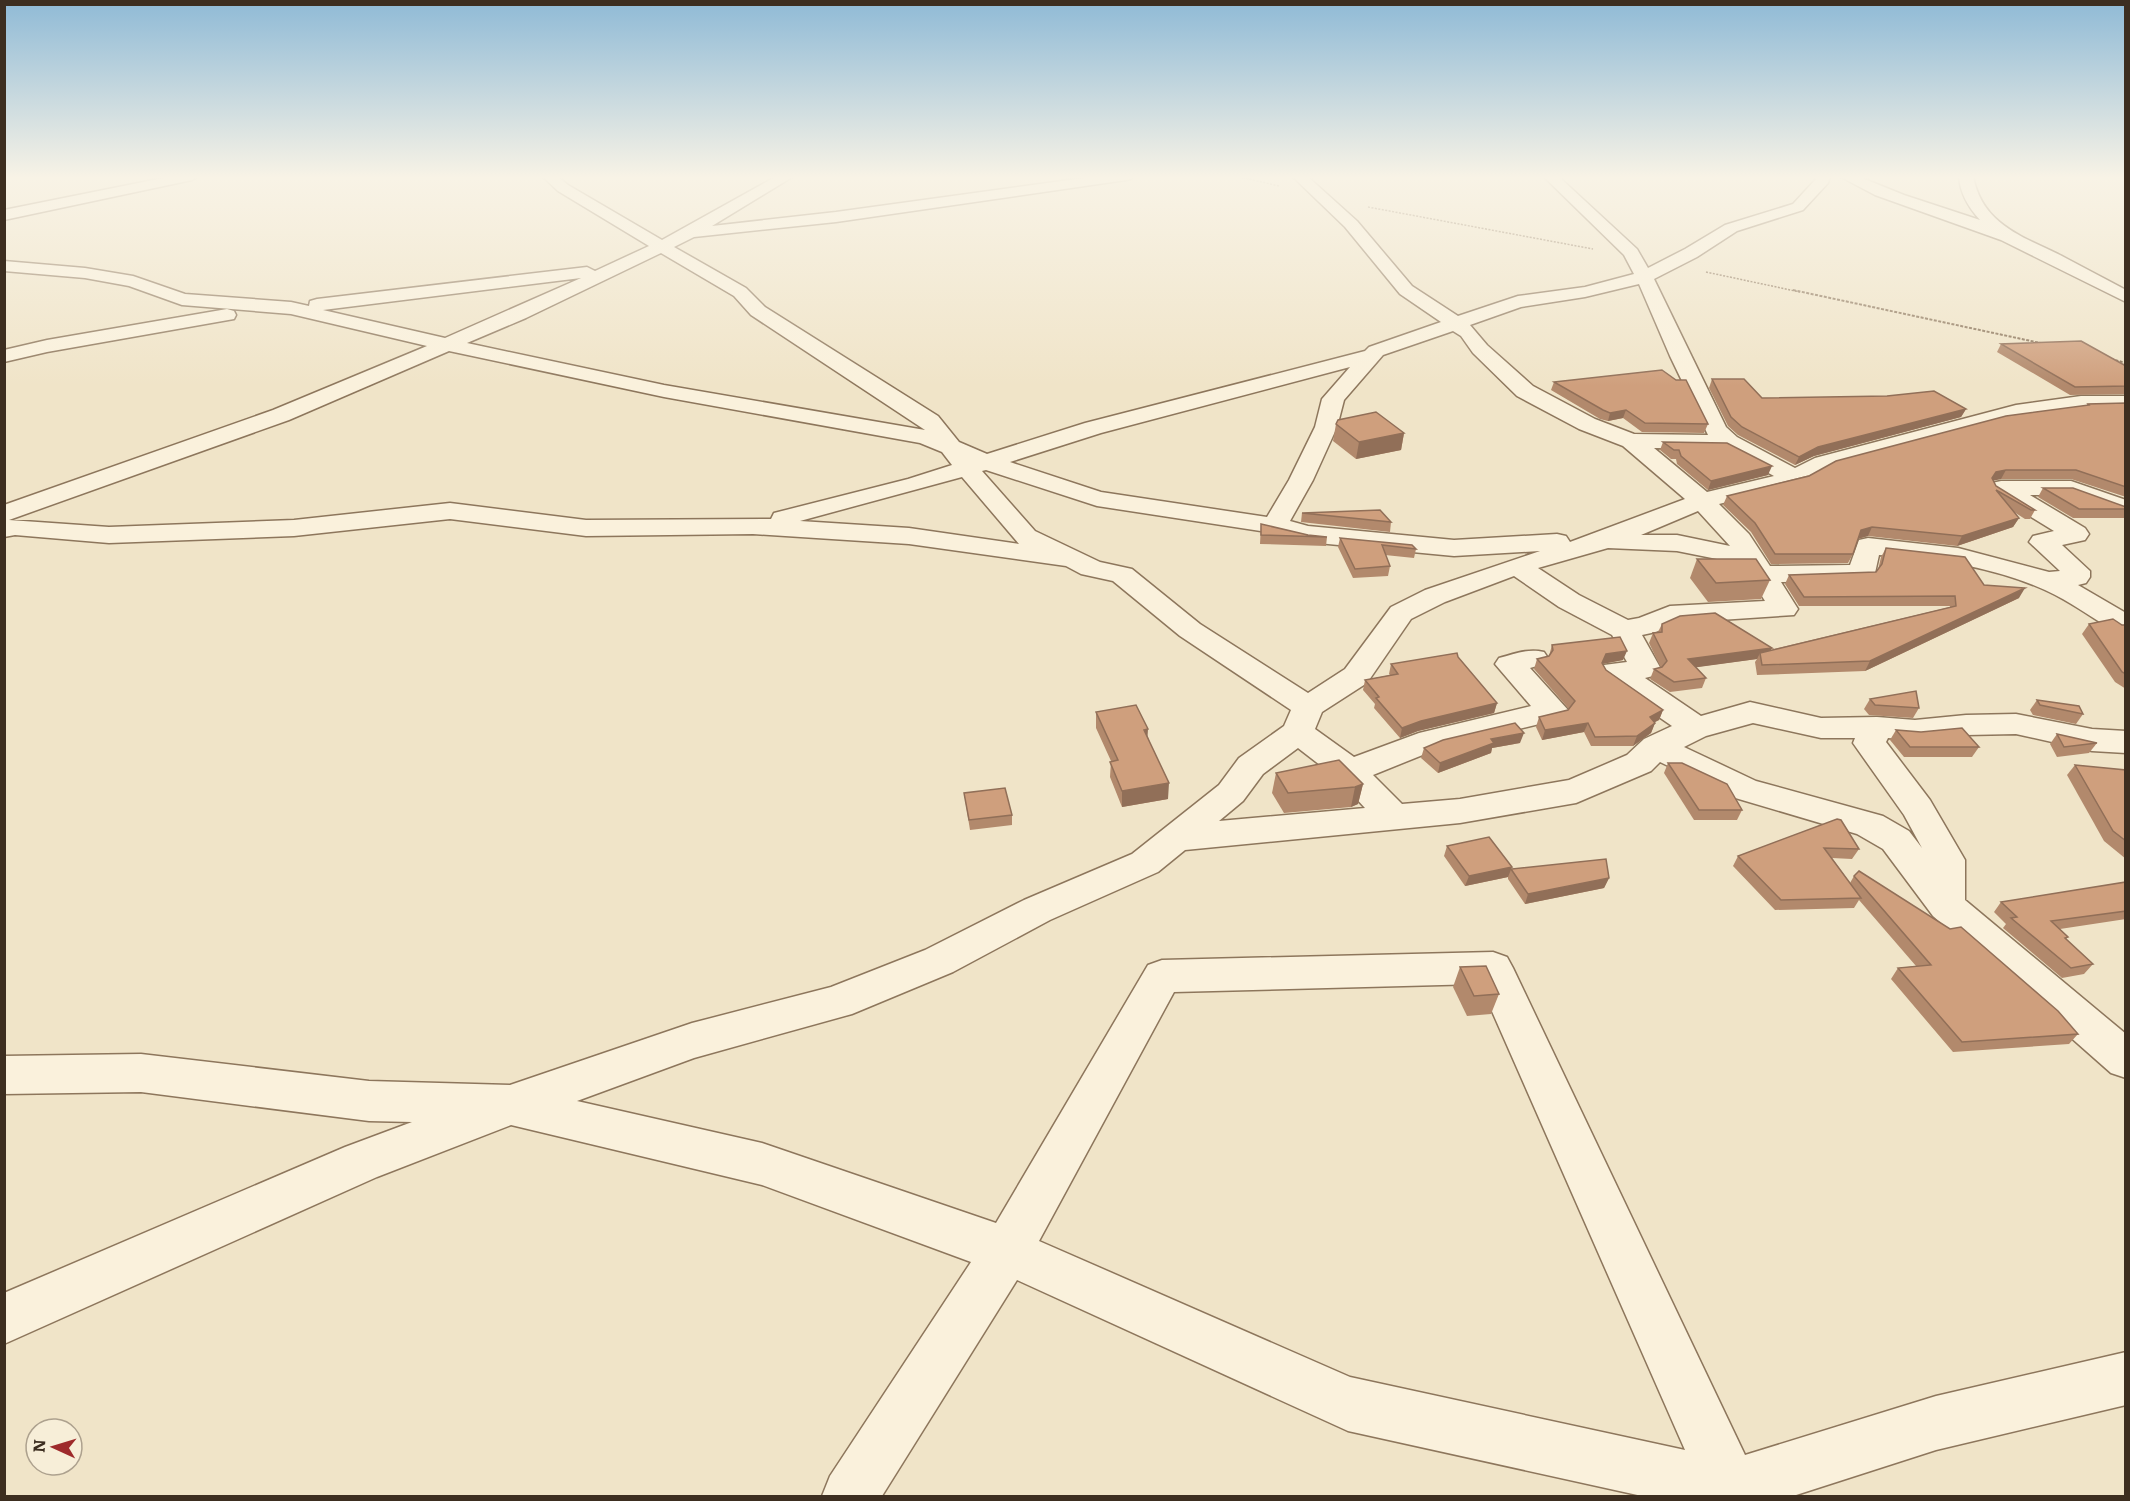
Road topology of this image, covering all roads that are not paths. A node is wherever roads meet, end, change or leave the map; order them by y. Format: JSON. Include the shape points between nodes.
{"nodes":[{"id":1,"x":662,"y":246,"type":"joint"},
{"id":2,"x":1370,"y":246,"type":"edge"},
{"id":3,"x":1623,"y":246,"type":"edge"},
{"id":4,"x":1702,"y":246,"type":"edge"},
{"id":5,"x":2027,"y":246,"type":"edge"},
{"id":6,"x":4,"y":266,"type":"edge"},
{"id":7,"x":615,"y":268,"type":"junction"},
{"id":8,"x":1644,"y":277,"type":"junction"},
{"id":9,"x":2126,"y":297,"type":"edge"},
{"id":10,"x":291,"y":308,"type":"junction"},
{"id":11,"x":1455,"y":322,"type":"junction"},
{"id":12,"x":446,"y":344,"type":"junction"},
{"id":13,"x":1372,"y":355,"type":"junction"},
{"id":14,"x":4,"y":356,"type":"edge"},
{"id":15,"x":2126,"y":403,"type":"edge"},
{"id":16,"x":1631,"y":441,"type":"junction"},
{"id":17,"x":1729,"y":442,"type":"junction"},
{"id":18,"x":950,"y":447,"type":"junction"},
{"id":19,"x":976,"y":465,"type":"junction"},
{"id":20,"x":1795,"y":478,"type":"junction"},
{"id":21,"x":1702,"y":501,"type":"junction"},
{"id":22,"x":2126,"y":509,"type":"edge"},
{"id":23,"x":4,"y":514,"type":"edge"},
{"id":24,"x":1275,"y":525,"type":"junction"},
{"id":25,"x":753,"y":526,"type":"junction"},
{"id":26,"x":4,"y":529,"type":"edge"},
{"id":27,"x":1600,"y":542,"type":"junction"},
{"id":28,"x":1072,"y":559,"type":"junction"},
{"id":29,"x":1517,"y":566,"type":"junction"},
{"id":30,"x":1758,"y":566,"type":"junction"},
{"id":31,"x":2047,"y":581,"type":"junction"},
{"id":32,"x":2126,"y":626,"type":"edge"},
{"id":33,"x":1624,"y":629,"type":"junction"},
{"id":34,"x":1533,"y":657,"type":"dead end"},
{"id":35,"x":1303,"y":719,"type":"junction"},
{"id":36,"x":1877,"y":727,"type":"junction"},
{"id":37,"x":1696,"y":728,"type":"junction"},
{"id":38,"x":2126,"y":742,"type":"edge"},
{"id":39,"x":1656,"y":747,"type":"junction"},
{"id":40,"x":1350,"y":771,"type":"junction"},
{"id":41,"x":1394,"y":817,"type":"junction"},
{"id":42,"x":1175,"y":838,"type":"junction"},
{"id":43,"x":1946,"y":906,"type":"junction"},
{"id":44,"x":2126,"y":1060,"type":"edge"},
{"id":45,"x":4,"y":1076,"type":"edge"},
{"id":46,"x":510,"y":1105,"type":"junction"},
{"id":47,"x":1007,"y":1251,"type":"junction"},
{"id":48,"x":4,"y":1319,"type":"edge"},
{"id":49,"x":2126,"y":1378,"type":"edge"},
{"id":50,"x":1731,"y":1488,"type":"junction"},
{"id":51,"x":850,"y":1497,"type":"edge"}],
"edges":[{"from":1,"to":7,"type":"street"},
{"from":1,"to":18,"type":"street","via":[[740,292],[758,311],[930,421]]},
{"from":2,"to":11,"type":"street","via":[[1407,290]]},
{"from":3,"to":8,"type":"street"},
{"from":4,"to":8,"type":"street"},
{"from":5,"to":9,"type":"street"},
{"from":6,"to":10,"type":"street","via":[[133,281],[182,299]]},
{"from":7,"to":10,"type":"street"},
{"from":7,"to":12,"type":"street"},
{"from":8,"to":11,"type":"street","via":[[1585,292],[1518,302]]},
{"from":8,"to":17,"type":"street","via":[[1716,430]]},
{"from":10,"to":12,"type":"street"},
{"from":10,"to":14,"type":"street","via":[[176,323]]},
{"from":11,"to":13,"type":"street"},
{"from":11,"to":16,"type":"street","via":[[1525,391],[1587,424]]},
{"from":12,"to":18,"type":"street","via":[[664,391],[926,437]]},
{"from":12,"to":23,"type":"street","via":[[281,415]]},
{"from":13,"to":19,"type":"street","via":[[1093,428]]},
{"from":13,"to":24,"type":"street","via":[[1333,399],[1326,427]]},
{"from":15,"to":20,"type":"street","via":[[2081,403],[2016,412],[1823,463]]},
{"from":16,"to":17,"type":"street"},
{"from":16,"to":21,"type":"street"},
{"from":17,"to":20,"type":"street"},
{"from":18,"to":19,"type":"street"},
{"from":19,"to":24,"type":"street","via":[[1096,499]]},
{"from":19,"to":25,"type":"street"},
{"from":19,"to":28,"type":"street","via":[[1026,537]]},
{"from":20,"to":21,"type":"street"},
{"from":21,"to":27,"type":"street"},
{"from":21,"to":30,"type":"street","via":[[1740,540]]},
{"from":22,"to":31,"type":"street","via":[[2071,488],[2001,488],[2076,534],[2042,542],[2076,571],[2076,577]]},
{"from":24,"to":27,"type":"street","via":[[1307,534],[1454,548]]},
{"from":25,"to":26,"type":"street","via":[[586,528],[450,511],[294,528],[109,534]]},
{"from":25,"to":28,"type":"street","via":[[909,536]]},
{"from":27,"to":29,"type":"street"},
{"from":27,"to":30,"type":"street","via":[[1677,543]]},
{"from":28,"to":35,"type":"street","via":[[1122,575]]},
{"from":29,"to":33,"type":"street","via":[[1586,613]]},
{"from":29,"to":35,"type":"street","via":[[1401,613],[1356,676]]},
{"from":30,"to":31,"type":"street","via":[[1861,573],[1869,546],[1907,547]]},
{"from":30,"to":33,"type":"street","via":[[1784,609],[1670,615],[1646,626]]},
{"from":31,"to":32,"type":"street"},
{"from":33,"to":37,"type":"street","via":[[1646,669],[1615,672]]},
{"from":34,"to":40,"type":"street","via":[[1510,664],[1553,711],[1431,740]]},
{"from":35,"to":40,"type":"street"},
{"from":35,"to":42,"type":"street","via":[[1251,766],[1231,793]]},
{"from":36,"to":37,"type":"street","via":[[1821,728],[1750,712]]},
{"from":36,"to":38,"type":"street","via":[[1915,730],[2016,724],[2092,740]]},
{"from":36,"to":43,"type":"street","via":[[1869,743],[1918,809],[1947,860]]},
{"from":37,"to":39,"type":"street"},
{"from":39,"to":41,"type":"street","via":[[1639,763],[1576,791],[1521,802]]},
{"from":39,"to":43,"type":"street","via":[[1744,789],[1870,825],[1896,840]]},
{"from":40,"to":41,"type":"street"},
{"from":41,"to":42,"type":"street"},
{"from":42,"to":46,"type":"street","via":[[1145,863],[1037,910],[939,961],[837,1002],[692,1041]]},
{"from":43,"to":44,"type":"street"},
{"from":45,"to":46,"type":"street","via":[[141,1073],[369,1101]]},
{"from":46,"to":47,"type":"street","via":[[762,1164]]},
{"from":46,"to":48,"type":"street","via":[[361,1162]]},
{"from":47,"to":50,"type":"street","via":[[1348,1404]]},
{"from":47,"to":50,"type":"street","via":[[1162,976],[1493,968]]},
{"from":47,"to":51,"type":"street"},
{"from":49,"to":50,"type":"street","via":[[1936,1423]]}]}
